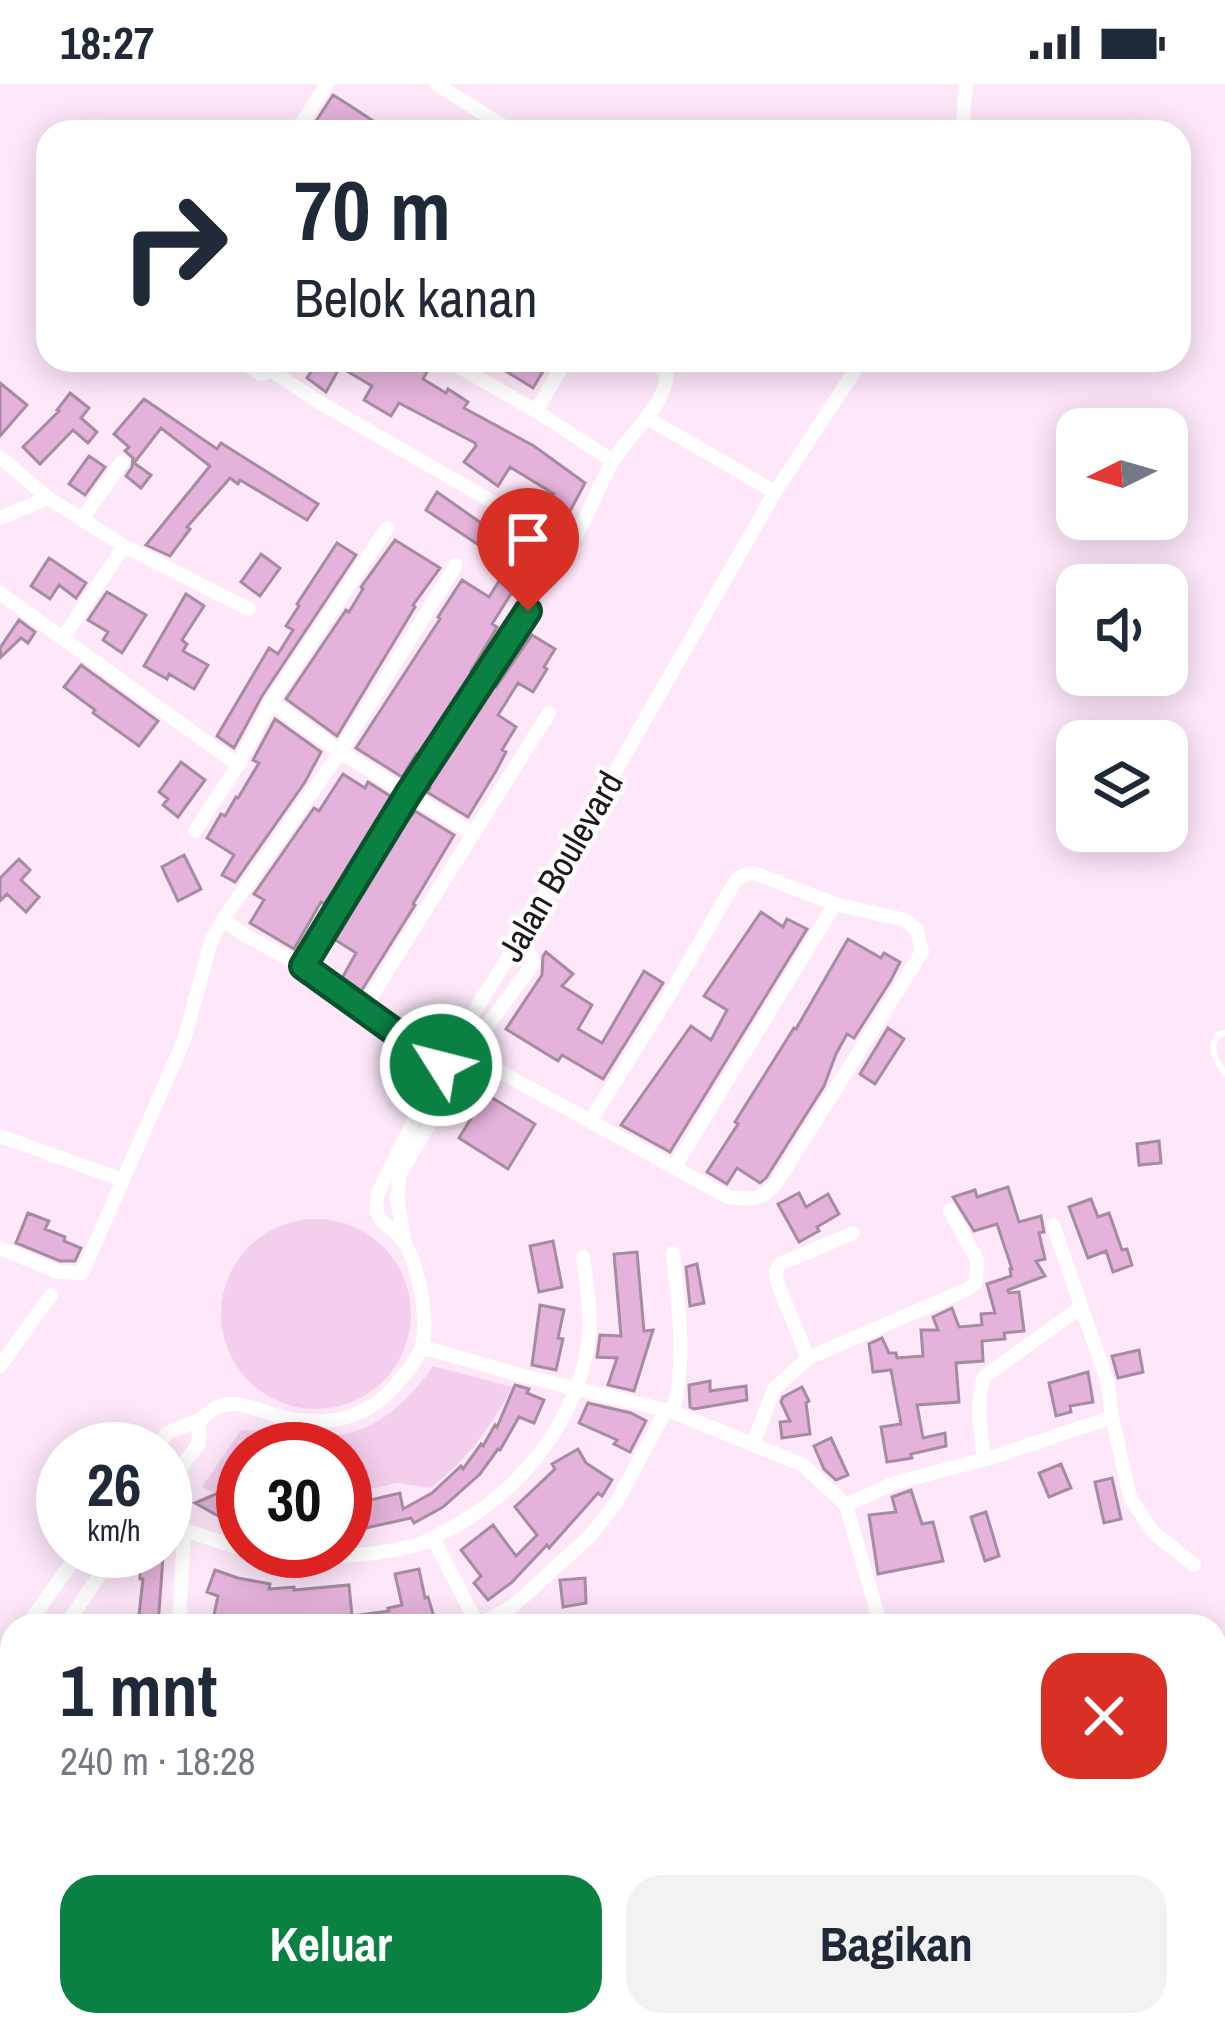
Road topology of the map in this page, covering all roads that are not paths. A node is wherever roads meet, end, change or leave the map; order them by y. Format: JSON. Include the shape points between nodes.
{"nodes":[{"id":1,"x":326,"y":84,"type":"edge"},
{"id":2,"x":436,"y":84,"type":"edge"},
{"id":3,"x":966,"y":84,"type":"edge"},
{"id":4,"x":304,"y":120,"type":"edge"},
{"id":5,"x":494,"y":120,"type":"edge"},
{"id":6,"x":963,"y":120,"type":"edge"},
{"id":7,"x":283,"y":372,"type":"edge"},
{"id":8,"x":468,"y":372,"type":"edge"},
{"id":9,"x":559,"y":372,"type":"edge"},
{"id":10,"x":668,"y":372,"type":"edge"},
{"id":11,"x":854,"y":372,"type":"edge"},
{"id":12,"x":536,"y":410,"type":"junction"},
{"id":13,"x":647,"y":418,"type":"junction"},
{"id":14,"x":0,"y":457,"type":"edge"},
{"id":15,"x":614,"y":461,"type":"junction"},
{"id":16,"x":122,"y":462,"type":"dead end"},
{"id":17,"x":776,"y":492,"type":"junction"},
{"id":18,"x":48,"y":498,"type":"junction"},
{"id":19,"x":0,"y":518,"type":"edge"},
{"id":20,"x":82,"y":518,"type":"junction"},
{"id":21,"x":387,"y":528,"type":"dead end"},
{"id":22,"x":124,"y":546,"type":"junction"},
{"id":23,"x":456,"y":566,"type":"dead end"},
{"id":24,"x":0,"y":592,"type":"edge"},
{"id":25,"x":249,"y":609,"type":"dead end"},
{"id":26,"x":528,"y":611,"type":"dead end"},
{"id":27,"x":63,"y":638,"type":"junction"},
{"id":28,"x":271,"y":702,"type":"junction"},
{"id":29,"x":549,"y":713,"type":"dead end"},
{"id":30,"x":340,"y":752,"type":"junction"},
{"id":31,"x":238,"y":765,"type":"junction"},
{"id":32,"x":408,"y":794,"type":"junction"},
{"id":33,"x":195,"y":831,"type":"dead end"},
{"id":34,"x":474,"y":834,"type":"junction"},
{"id":35,"x":836,"y":904,"type":"junction"},
{"id":36,"x":223,"y":919,"type":"junction"},
{"id":37,"x":519,"y":940,"type":"junction"},
{"id":38,"x":303,"y":966,"type":"junction"},
{"id":39,"x":364,"y":1008,"type":"junction"},
{"id":40,"x":1225,"y":1033,"type":"edge"},
{"id":41,"x":470,"y":1055,"type":"junction"},
{"id":42,"x":441,"y":1065,"type":"junction"},
{"id":43,"x":1225,"y":1074,"type":"edge"},
{"id":44,"x":590,"y":1120,"type":"junction"},
{"id":45,"x":0,"y":1136,"type":"edge"},
{"id":46,"x":674,"y":1168,"type":"junction"},
{"id":47,"x":123,"y":1180,"type":"junction"},
{"id":48,"x":950,"y":1210,"type":"dead end"},
{"id":49,"x":1053,"y":1225,"type":"dead end"},
{"id":50,"x":853,"y":1233,"type":"dead end"},
{"id":51,"x":404,"y":1239,"type":"junction"},
{"id":52,"x":0,"y":1248,"type":"edge"},
{"id":53,"x":673,"y":1252,"type":"dead end"},
{"id":54,"x":583,"y":1257,"type":"dead end"},
{"id":55,"x":51,"y":1295,"type":"dead end"},
{"id":56,"x":1081,"y":1307,"type":"junction"},
{"id":57,"x":422,"y":1347,"type":"junction"},
{"id":58,"x":808,"y":1358,"type":"junction"},
{"id":59,"x":0,"y":1366,"type":"edge"},
{"id":60,"x":578,"y":1388,"type":"junction"},
{"id":61,"x":670,"y":1411,"type":"junction"},
{"id":62,"x":1112,"y":1417,"type":"junction"},
{"id":63,"x":200,"y":1420,"type":"junction"},
{"id":64,"x":192,"y":1423,"type":"edge"},
{"id":65,"x":753,"y":1444,"type":"junction"},
{"id":66,"x":192,"y":1452,"type":"edge"},
{"id":67,"x":984,"y":1460,"type":"junction"},
{"id":68,"x":846,"y":1504,"type":"junction"},
{"id":69,"x":433,"y":1538,"type":"junction"},
{"id":70,"x":372,"y":1552,"type":"edge"},
{"id":71,"x":1194,"y":1565,"type":"dead end"},
{"id":72,"x":61,"y":1578,"type":"edge"},
{"id":73,"x":98,"y":1578,"type":"edge"},
{"id":74,"x":182,"y":1578,"type":"edge"},
{"id":75,"x":35,"y":1614,"type":"edge"},
{"id":76,"x":73,"y":1614,"type":"edge"},
{"id":77,"x":180,"y":1614,"type":"edge"},
{"id":78,"x":472,"y":1614,"type":"edge"},
{"id":79,"x":499,"y":1614,"type":"edge"},
{"id":80,"x":878,"y":1614,"type":"edge"}],
"edges":[{"from":1,"to":4,"type":"street"},
{"from":2,"to":5,"type":"street"},
{"from":3,"to":6,"type":"street"},
{"from":7,"to":15,"type":"street","via":[[314,399],[569,546]]},
{"from":8,"to":12,"type":"street"},
{"from":9,"to":12,"type":"street"},
{"from":10,"to":13,"type":"street"},
{"from":11,"to":17,"type":"street","name":"Jalan Boulevard"},
{"from":12,"to":15,"type":"street"},
{"from":13,"to":15,"type":"street"},
{"from":13,"to":17,"type":"street"},
{"from":14,"to":18,"type":"street"},
{"from":16,"to":20,"type":"street"},
{"from":17,"to":37,"type":"street","name":"Jalan Boulevard"},
{"from":18,"to":19,"type":"street"},
{"from":18,"to":20,"type":"street"},
{"from":20,"to":22,"type":"street"},
{"from":21,"to":28,"type":"street"},
{"from":22,"to":25,"type":"street"},
{"from":22,"to":27,"type":"street"},
{"from":23,"to":30,"type":"street"},
{"from":24,"to":27,"type":"street"},
{"from":26,"to":32,"type":"street"},
{"from":27,"to":31,"type":"street"},
{"from":28,"to":30,"type":"street"},
{"from":28,"to":31,"type":"street"},
{"from":29,"to":34,"type":"street"},
{"from":30,"to":32,"type":"street"},
{"from":30,"to":36,"type":"street"},
{"from":31,"to":33,"type":"street"},
{"from":32,"to":34,"type":"street"},
{"from":32,"to":38,"type":"street"},
{"from":34,"to":39,"type":"street"},
{"from":35,"to":44,"type":"street","via":[[754,873],[736,880]]},
{"from":35,"to":46,"type":"street"},
{"from":35,"to":46,"type":"street","via":[[905,920],[922,952],[765,1196],[728,1197]]},
{"from":36,"to":38,"type":"street"},
{"from":36,"to":47,"type":"street","via":[[184,1040]]},
{"from":37,"to":41,"type":"street","via":[[532,964]]},
{"from":37,"to":42,"type":"street","name":"Jalan Boulevard"},
{"from":38,"to":39,"type":"street"},
{"from":39,"to":42,"type":"street"},
{"from":40,"to":43,"type":"lane","via":[[1213,1045]]},
{"from":41,"to":44,"type":"street"},
{"from":41,"to":51,"type":"street","via":[[400,1174]]},
{"from":42,"to":51,"type":"street","name":"Jalan Boulevard","via":[[374,1207]]},
{"from":44,"to":46,"type":"street"},
{"from":45,"to":47,"type":"street"},
{"from":47,"to":52,"type":"street","via":[[82,1273],[58,1272]]},
{"from":48,"to":58,"type":"street","via":[[977,1260],[976,1282]]},
{"from":49,"to":56,"type":"street"},
{"from":50,"to":58,"type":"street","via":[[776,1271]]},
{"from":51,"to":57,"type":"street","name":"Jalan Boulevard","via":[[419,1281]]},
{"from":53,"to":61,"type":"street","via":[[682,1354]]},
{"from":54,"to":60,"type":"street","via":[[588,1345]]},
{"from":55,"to":59,"type":"street"},
{"from":56,"to":62,"type":"street"},
{"from":56,"to":67,"type":"street","via":[[984,1377]]},
{"from":57,"to":60,"type":"street"},
{"from":57,"to":63,"type":"street","via":[[389,1392],[357,1415],[292,1420],[234,1403]]},
{"from":58,"to":65,"type":"street","via":[[774,1389]]},
{"from":60,"to":61,"type":"street"},
{"from":60,"to":69,"type":"street","via":[[539,1456],[501,1495]]},
{"from":61,"to":65,"type":"street"},
{"from":61,"to":79,"type":"street","via":[[591,1535]]},
{"from":62,"to":67,"type":"street"},
{"from":62,"to":71,"type":"street","via":[[1130,1497],[1153,1532]]},
{"from":63,"to":64,"type":"street"},
{"from":63,"to":66,"type":"street"},
{"from":65,"to":68,"type":"street","via":[[803,1465]]},
{"from":67,"to":68,"type":"street"},
{"from":68,"to":80,"type":"street"},
{"from":69,"to":70,"type":"street"},
{"from":69,"to":78,"type":"street"},
{"from":72,"to":75,"type":"street"},
{"from":73,"to":76,"type":"street"},
{"from":74,"to":77,"type":"street"}]}
